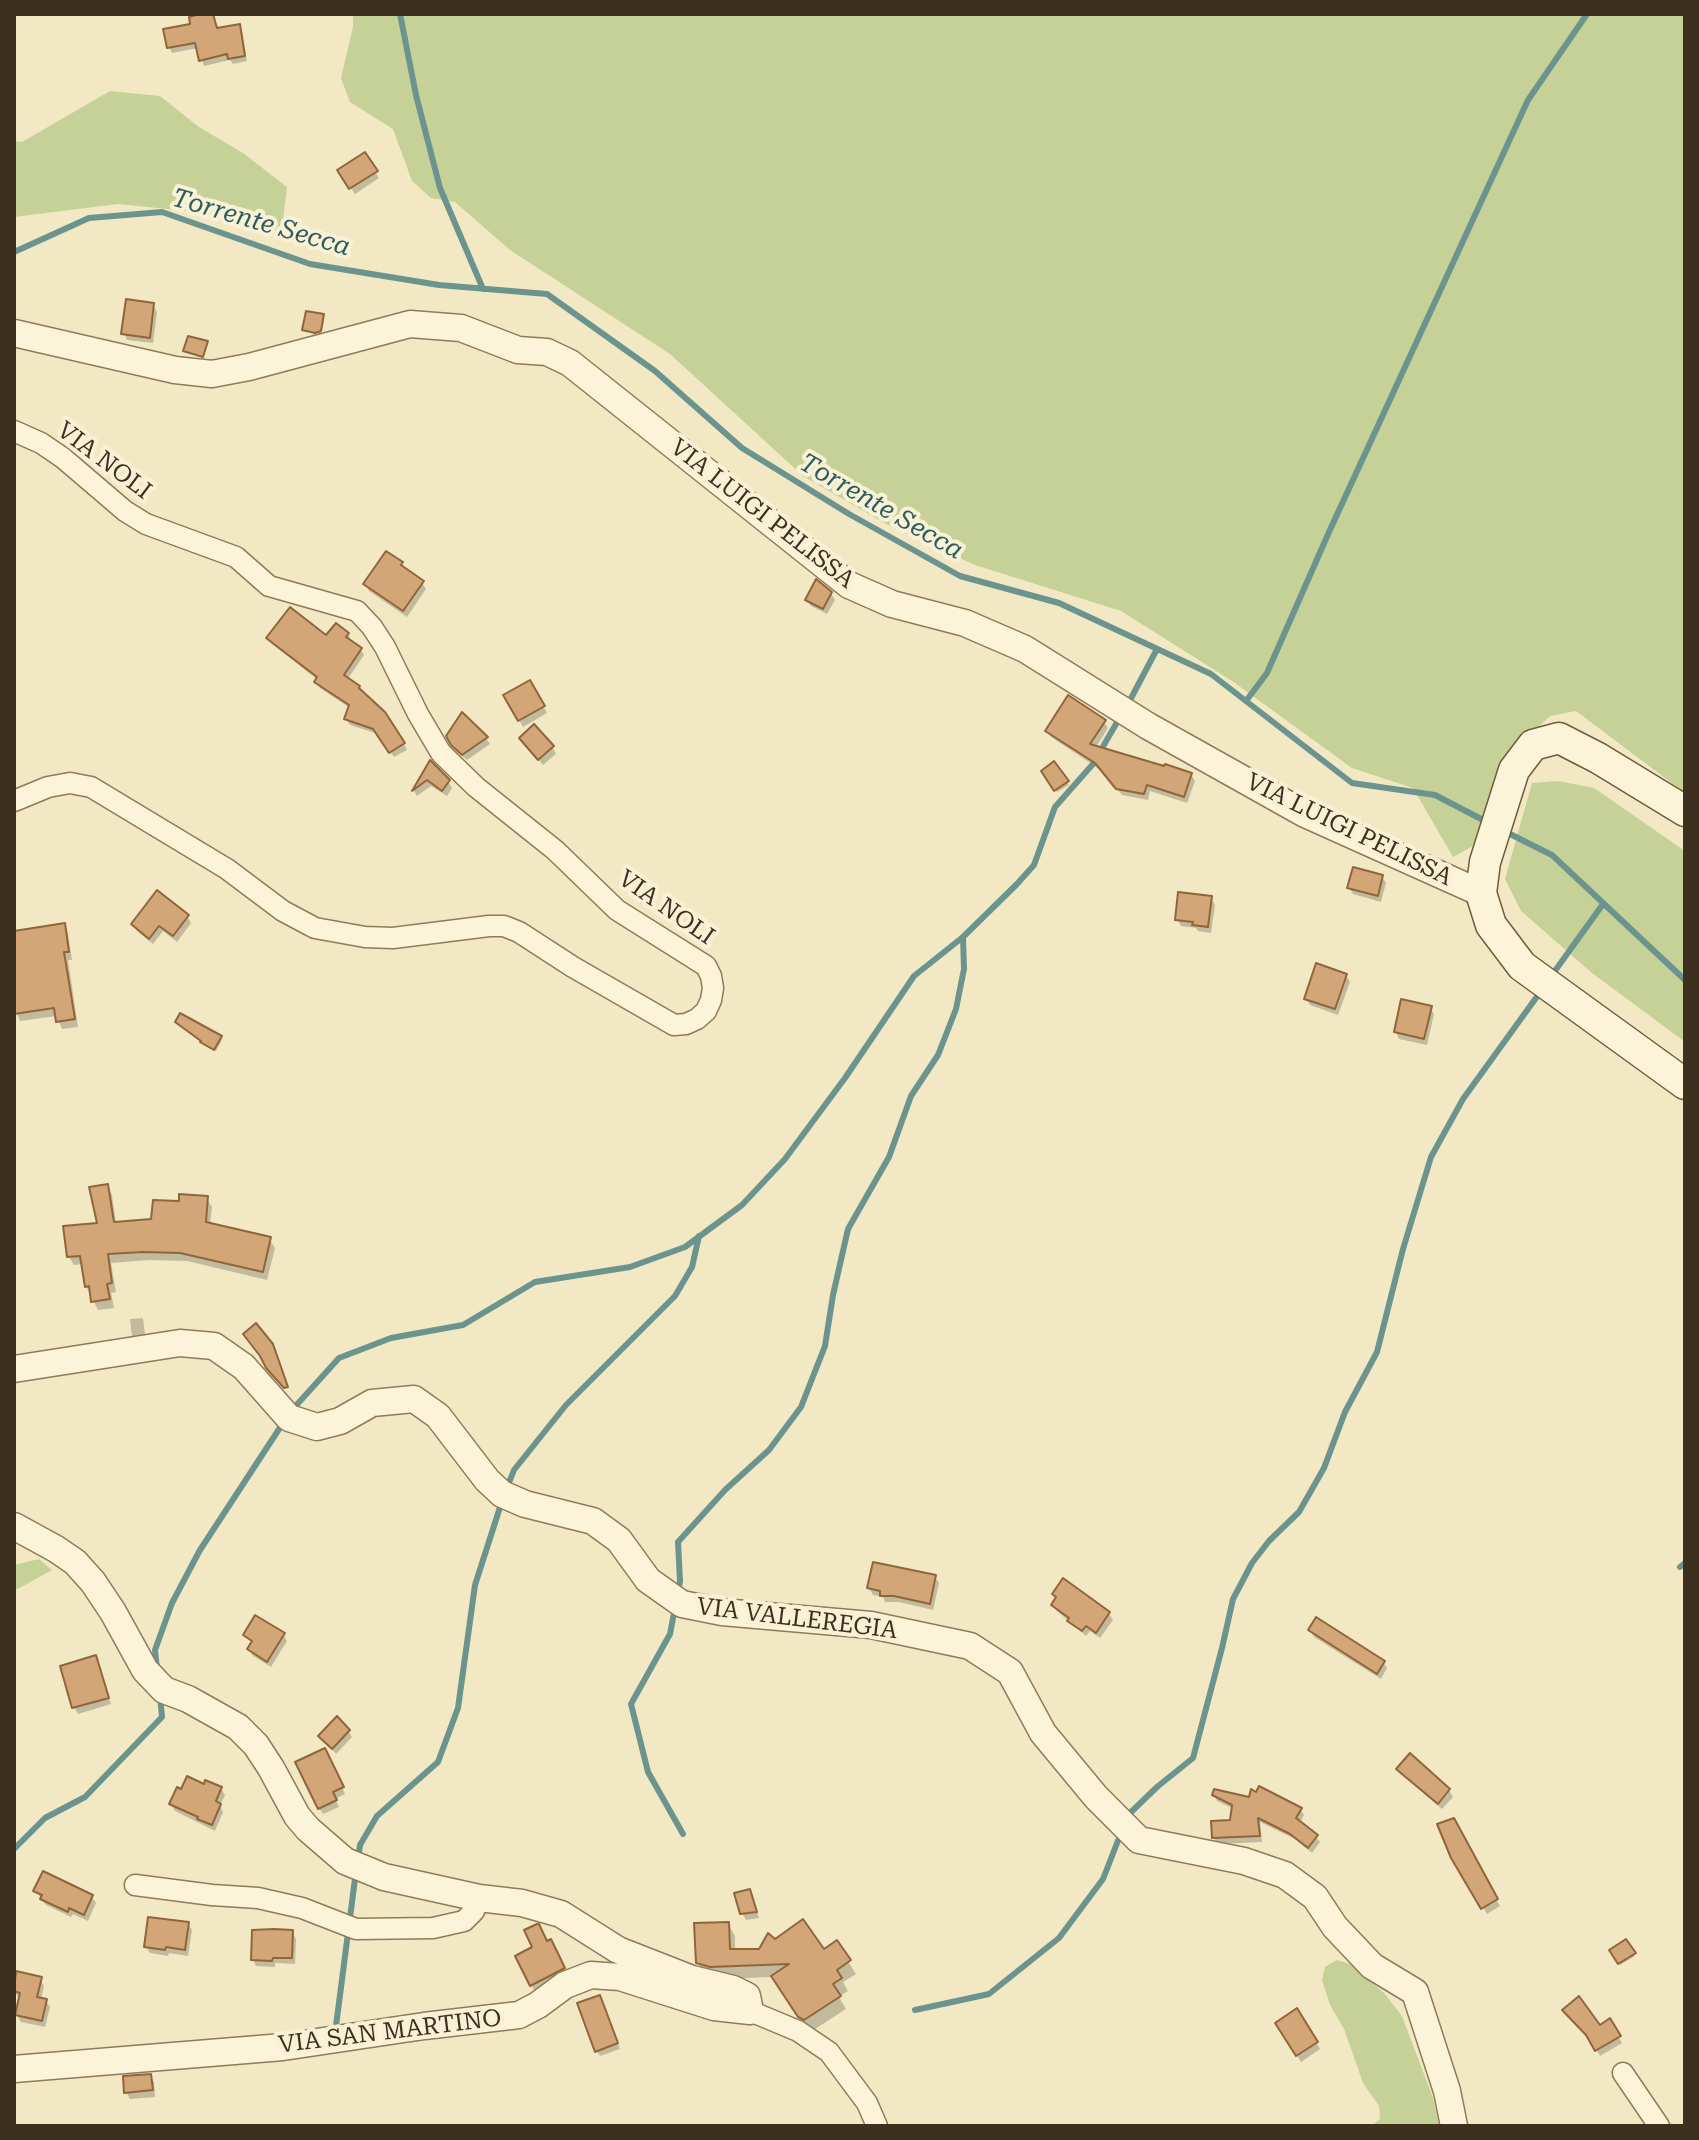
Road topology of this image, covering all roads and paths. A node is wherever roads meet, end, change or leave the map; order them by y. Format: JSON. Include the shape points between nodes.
{"nodes":[{"id":1,"x":14,"y":333,"type":"edge"},
{"id":2,"x":14,"y":431,"type":"edge"},
{"id":3,"x":14,"y":801,"type":"edge"},
{"id":4,"x":1685,"y":811,"type":"edge"},
{"id":5,"x":1481,"y":893,"type":"junction"},
{"id":6,"x":1685,"y":1084,"type":"edge"},
{"id":7,"x":14,"y":1369,"type":"edge"},
{"id":8,"x":14,"y":1526,"type":"edge"},
{"id":9,"x":135,"y":1885,"type":"dead end"},
{"id":10,"x":479,"y":1898,"type":"junction"},
{"id":11,"x":750,"y":2011,"type":"junction"},
{"id":12,"x":14,"y":2069,"type":"edge"},
{"id":13,"x":1623,"y":2073,"type":"dead end"},
{"id":14,"x":877,"y":2126,"type":"edge"},
{"id":15,"x":1454,"y":2126,"type":"edge"},
{"id":16,"x":1659,"y":2126,"type":"edge"}],
"edges":[{"from":1,"to":5,"type":"street","name":"VIA LUIGI PELISSA","via":[[212,374],[410,324],[461,328],[518,350],[547,352],[570,363],[849,585],[1025,649],[1305,814]]},
{"from":2,"to":3,"type":"street","name":"VIA NOLI","via":[[63,458],[146,524],[236,557],[269,586],[357,611],[385,647],[441,753],[617,910],[706,966],[711,1000],[697,1019],[674,1025],[504,926],[393,938],[315,928],[91,787],[48,787]]},
{"from":4,"to":5,"type":"main road","via":[[1559,738],[1533,745],[1514,770],[1485,862]]},
{"from":5,"to":6,"type":"main road","via":[[1491,925],[1522,966]]},
{"from":7,"to":15,"type":"street","name":"VIA VALLEREGIA","via":[[180,1343],[214,1346],[244,1367],[289,1418],[317,1427],[372,1403],[414,1399],[438,1416],[502,1494],[593,1521],[619,1540],[648,1580],[682,1604],[871,1625],[970,1646],[1010,1672],[1043,1733],[1139,1840],[1244,1861],[1285,1875],[1315,1897],[1372,1966],[1415,1992]]},
{"from":8,"to":10,"type":"street","via":[[75,1562],[113,1612],[145,1670],[164,1690],[238,1727],[256,1745],[297,1816],[345,1861],[384,1877]]},
{"from":9,"to":10,"type":"street","via":[[258,1898],[356,1929],[433,1928],[464,1921]]},
{"from":10,"to":11,"type":"street","via":[[561,1914],[618,1950],[747,1996]]},
{"from":11,"to":12,"type":"street","name":"VIA SAN MARTINO","via":[[714,2007],[620,1977],[591,1975],[519,2015],[283,2047]]},
{"from":11,"to":14,"type":"street","via":[[798,2031],[829,2052],[867,2103]]},
{"from":13,"to":16,"type":"street"}]}
